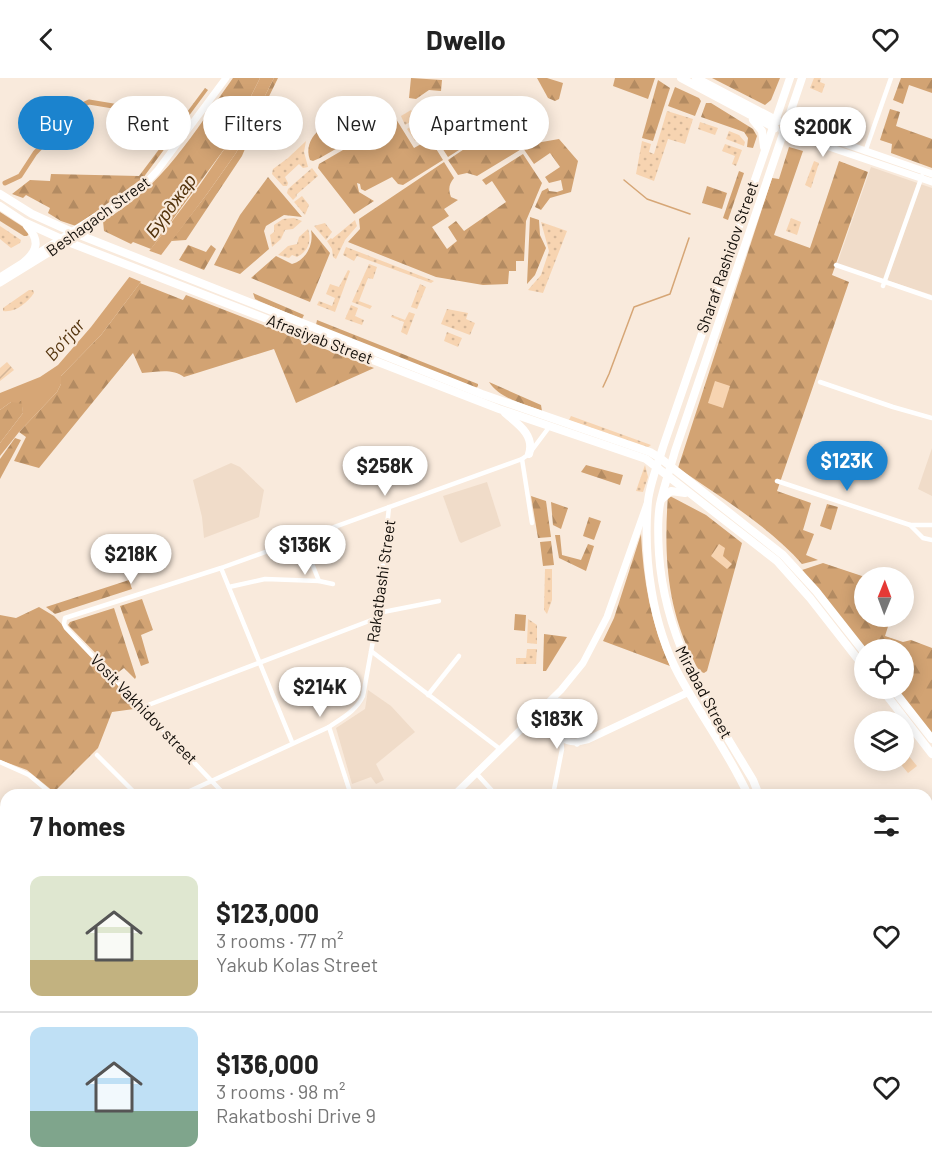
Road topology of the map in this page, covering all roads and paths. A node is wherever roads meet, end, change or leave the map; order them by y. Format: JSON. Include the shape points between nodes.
{"nodes":[{"id":1,"x":225,"y":78,"type":"edge"},
{"id":2,"x":681,"y":78,"type":"edge"},
{"id":3,"x":696,"y":78,"type":"edge"},
{"id":4,"x":790,"y":78,"type":"edge"},
{"id":5,"x":802,"y":78,"type":"edge"},
{"id":6,"x":891,"y":78,"type":"edge"},
{"id":7,"x":748,"y":115,"type":"junction"},
{"id":8,"x":773,"y":123,"type":"junction"},
{"id":9,"x":783,"y":127,"type":"junction"},
{"id":10,"x":866,"y":152,"type":"junction"},
{"id":11,"x":763,"y":154,"type":"junction"},
{"id":12,"x":932,"y":174,"type":"edge"},
{"id":13,"x":923,"y":175,"type":"junction"},
{"id":14,"x":932,"y":182,"type":"edge"},
{"id":15,"x":0,"y":194,"type":"edge"},
{"id":16,"x":0,"y":206,"type":"edge"},
{"id":17,"x":24,"y":222,"type":"junction"},
{"id":18,"x":75,"y":234,"type":"junction"},
{"id":19,"x":64,"y":240,"type":"junction"},
{"id":20,"x":24,"y":262,"type":"junction"},
{"id":21,"x":836,"y":265,"type":"dead end"},
{"id":22,"x":0,"y":277,"type":"edge"},
{"id":23,"x":0,"y":283,"type":"edge"},
{"id":24,"x":884,"y":284,"type":"junction"},
{"id":25,"x":932,"y":298,"type":"edge"},
{"id":26,"x":820,"y":382,"type":"dead end"},
{"id":27,"x":499,"y":409,"type":"junction"},
{"id":28,"x":932,"y":418,"type":"edge"},
{"id":29,"x":551,"y":423,"type":"junction"},
{"id":30,"x":663,"y":447,"type":"junction"},
{"id":31,"x":675,"y":451,"type":"junction"},
{"id":32,"x":525,"y":456,"type":"junction"},
{"id":33,"x":648,"y":456,"type":"junction"},
{"id":34,"x":660,"y":458,"type":"junction"},
{"id":35,"x":657,"y":467,"type":"junction"},
{"id":36,"x":670,"y":467,"type":"junction"},
{"id":37,"x":668,"y":476,"type":"junction"},
{"id":38,"x":777,"y":481,"type":"dead end"},
{"id":39,"x":694,"y":498,"type":"junction"},
{"id":40,"x":648,"y":499,"type":"junction"},
{"id":41,"x":661,"y":503,"type":"junction"},
{"id":42,"x":389,"y":507,"type":"junction"},
{"id":43,"x":532,"y":523,"type":"dead end"},
{"id":44,"x":910,"y":525,"type":"junction"},
{"id":45,"x":932,"y":525,"type":"edge"},
{"id":46,"x":302,"y":539,"type":"junction"},
{"id":47,"x":932,"y":540,"type":"edge"},
{"id":48,"x":221,"y":568,"type":"junction"},
{"id":49,"x":319,"y":581,"type":"junction"},
{"id":50,"x":333,"y":584,"type":"dead end"},
{"id":51,"x":229,"y":587,"type":"junction"},
{"id":52,"x":438,"y":602,"type":"dead end"},
{"id":53,"x":377,"y":615,"type":"junction"},
{"id":54,"x":854,"y":639,"type":"edge"},
{"id":55,"x":371,"y":651,"type":"junction"},
{"id":56,"x":854,"y":654,"type":"edge"},
{"id":57,"x":459,"y":656,"type":"dead end"},
{"id":58,"x":259,"y":663,"type":"junction"},
{"id":59,"x":699,"y":687,"type":"junction"},
{"id":60,"x":689,"y":692,"type":"junction"},
{"id":61,"x":428,"y":694,"type":"junction"},
{"id":62,"x":890,"y":699,"type":"edge"},
{"id":63,"x":901,"y":699,"type":"edge"},
{"id":64,"x":547,"y":703,"type":"junction"},
{"id":65,"x":142,"y":707,"type":"junction"},
{"id":66,"x":524,"y":725,"type":"junction"},
{"id":67,"x":550,"y":725,"type":"junction"},
{"id":68,"x":329,"y":726,"type":"junction"},
{"id":69,"x":587,"y":726,"type":"junction"},
{"id":70,"x":600,"y":733,"type":"junction"},
{"id":71,"x":561,"y":738,"type":"junction"},
{"id":72,"x":932,"y":739,"type":"edge"},
{"id":73,"x":292,"y":742,"type":"junction"},
{"id":74,"x":578,"y":743,"type":"junction"},
{"id":75,"x":500,"y":749,"type":"junction"},
{"id":76,"x":562,"y":749,"type":"junction"},
{"id":77,"x":932,"y":754,"type":"edge"},
{"id":78,"x":96,"y":755,"type":"dead end"},
{"id":79,"x":0,"y":762,"type":"edge"},
{"id":80,"x":476,"y":773,"type":"junction"},
{"id":81,"x":211,"y":780,"type":"junction"},
{"id":82,"x":46,"y":789,"type":"edge"},
{"id":83,"x":131,"y":789,"type":"edge"},
{"id":84,"x":193,"y":789,"type":"edge"},
{"id":85,"x":219,"y":789,"type":"edge"},
{"id":86,"x":349,"y":789,"type":"edge"},
{"id":87,"x":460,"y":789,"type":"edge"},
{"id":88,"x":491,"y":789,"type":"edge"},
{"id":89,"x":554,"y":789,"type":"edge"},
{"id":90,"x":745,"y":789,"type":"edge"},
{"id":91,"x":757,"y":789,"type":"edge"}],
"edges":[{"from":1,"to":18,"type":"main road","name":"Beshagach Street","via":[[148,181]]},
{"from":2,"to":7,"type":"main road"},
{"from":3,"to":8,"type":"main road"},
{"from":4,"to":8,"type":"main road","name":"Sharaf Rashidov Street"},
{"from":5,"to":9,"type":"main road","name":"Sharaf Rashidov Street"},
{"from":6,"to":10,"type":"street"},
{"from":7,"to":8,"type":"main road"},
{"from":7,"to":11,"type":"main road","via":[[762,131]]},
{"from":8,"to":9,"type":"main road"},
{"from":8,"to":11,"type":"main road","name":"Sharaf Rashidov Street"},
{"from":9,"to":10,"type":"main road"},
{"from":9,"to":13,"type":"main road"},
{"from":9,"to":31,"type":"main road","name":"Sharaf Rashidov Street"},
{"from":10,"to":13,"type":"main road"},
{"from":11,"to":30,"type":"main road","name":"Sharaf Rashidov Street"},
{"from":12,"to":13,"type":"main road"},
{"from":13,"to":14,"type":"main road"},
{"from":13,"to":24,"type":"street"},
{"from":15,"to":18,"type":"main road"},
{"from":16,"to":17,"type":"main road","name":"Afrasiyab Street"},
{"from":17,"to":19,"type":"main road","name":"Afrasiyab Street"},
{"from":17,"to":20,"type":"main road","via":[[36,241],[35,251]]},
{"from":18,"to":19,"type":"main road","name":"Beshagach Street"},
{"from":18,"to":29,"type":"main road","name":"Afrasiyab Street"},
{"from":19,"to":20,"type":"main road","name":"Beshagach Street"},
{"from":19,"to":23,"type":"main road","name":"Beshagach Street"},
{"from":19,"to":27,"type":"main road","name":"Afrasiyab Street"},
{"from":20,"to":22,"type":"main road","name":"Beshagach Street"},
{"from":21,"to":24,"type":"street"},
{"from":24,"to":25,"type":"street"},
{"from":26,"to":28,"type":"street"},
{"from":27,"to":29,"type":"main road","name":"Afrasiyab Street"},
{"from":27,"to":32,"type":"main road","via":[[528,435],[531,445]]},
{"from":29,"to":32,"type":"street"},
{"from":29,"to":33,"type":"main road","name":"Afrasiyab Street"},
{"from":30,"to":33,"type":"main road"},
{"from":30,"to":34,"type":"main road","name":"Sharaf Rashidov Street"},
{"from":31,"to":34,"type":"main road","name":"Afrasiyab Street"},
{"from":31,"to":36,"type":"main road","name":"Sharaf Rashidov Street"},
{"from":32,"to":42,"type":"street"},
{"from":32,"to":43,"type":"street"},
{"from":33,"to":34,"type":"main road","name":"Afrasiyab Street"},
{"from":33,"to":35,"type":"main road","name":"Afrasiyab Street"},
{"from":34,"to":35,"type":"main road","name":"Sharaf Rashidov Street"},
{"from":34,"to":36,"type":"main road"},
{"from":35,"to":36,"type":"main road"},
{"from":35,"to":37,"type":"main road","name":"Afrasiyab Street"},
{"from":35,"to":40,"type":"main road","name":"Mirabad Street"},
{"from":36,"to":37,"type":"main road","name":"Sharaf Rashidov Street"},
{"from":36,"to":54,"type":"main road","via":[[783,555]]},
{"from":37,"to":39,"type":"main road","name":"Afrasiyab Street"},
{"from":37,"to":41,"type":"main road","name":"Mirabad Street"},
{"from":38,"to":44,"type":"street"},
{"from":39,"to":41,"type":"main road","via":[[672,490]]},
{"from":39,"to":56,"type":"main road","name":"Afrasiyab Street","via":[[777,561]]},
{"from":40,"to":60,"type":"main road","name":"Mirabad Street","via":[[648,549],[656,607],[672,659]]},
{"from":40,"to":64,"type":"main road","via":[[602,628],[579,669]]},
{"from":41,"to":59,"type":"main road","name":"Mirabad Street","via":[[659,549],[667,608],[679,648]]},
{"from":42,"to":46,"type":"street"},
{"from":42,"to":53,"type":"street","name":"Rakatbashi Street"},
{"from":44,"to":45,"type":"street"},
{"from":44,"to":47,"type":"street","via":[[923,538]]},
{"from":46,"to":48,"type":"street"},
{"from":46,"to":49,"type":"street"},
{"from":48,"to":51,"type":"street"},
{"from":48,"to":65,"type":"street","name":"Vosit Vakhidov street","via":[[67,617],[64,622]]},
{"from":49,"to":50,"type":"street"},
{"from":49,"to":51,"type":"street","via":[[265,579]]},
{"from":51,"to":58,"type":"street"},
{"from":52,"to":53,"type":"street"},
{"from":53,"to":55,"type":"street","name":"Rakatbashi Street"},
{"from":53,"to":58,"type":"street"},
{"from":55,"to":61,"type":"street"},
{"from":55,"to":68,"type":"street","name":"Rakatbashi Street","via":[[361,700],[351,712]]},
{"from":57,"to":61,"type":"street"},
{"from":58,"to":65,"type":"street"},
{"from":58,"to":73,"type":"street"},
{"from":59,"to":60,"type":"main road"},
{"from":59,"to":91,"type":"main road","name":"Mirabad Street"},
{"from":60,"to":70,"type":"main road"},
{"from":60,"to":90,"type":"main road","name":"Mirabad Street"},
{"from":61,"to":75,"type":"street"},
{"from":62,"to":77,"type":"main road"},
{"from":63,"to":72,"type":"main road"},
{"from":64,"to":66,"type":"main road"},
{"from":64,"to":67,"type":"main road","via":[[544,713]]},
{"from":64,"to":69,"type":"main road","via":[[565,703]]},
{"from":65,"to":81,"type":"street","name":"Vosit Vakhidov street"},
{"from":66,"to":67,"type":"main road","via":[[539,721]]},
{"from":66,"to":75,"type":"main road"},
{"from":67,"to":71,"type":"main road"},
{"from":68,"to":73,"type":"street","name":"Rakatbashi Street"},
{"from":68,"to":86,"type":"street"},
{"from":69,"to":70,"type":"main road"},
{"from":69,"to":74,"type":"main road"},
{"from":70,"to":74,"type":"main road"},
{"from":71,"to":74,"type":"main road"},
{"from":71,"to":76,"type":"street"},
{"from":73,"to":81,"type":"street","name":"Rakatbashi Street"},
{"from":74,"to":76,"type":"street"},
{"from":75,"to":80,"type":"main road"},
{"from":76,"to":89,"type":"street"},
{"from":78,"to":83,"type":"street"},
{"from":79,"to":82,"type":"street","via":[[29,775]]},
{"from":80,"to":87,"type":"main road"},
{"from":80,"to":88,"type":"street"},
{"from":81,"to":84,"type":"street","name":"Rakatbashi Street"},
{"from":81,"to":85,"type":"street","name":"Vosit Vakhidov street"}]}
